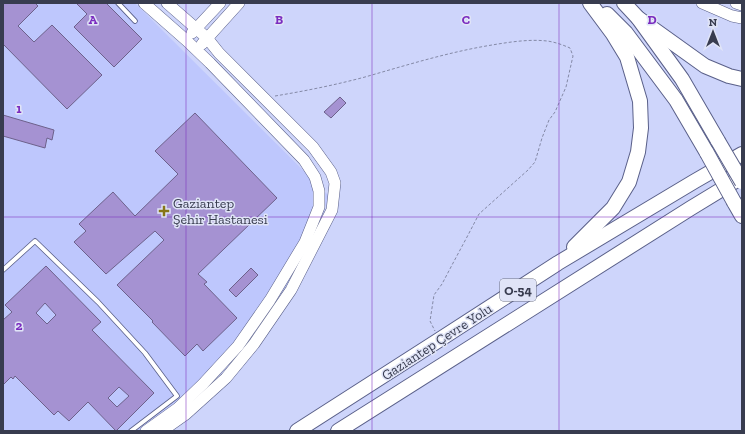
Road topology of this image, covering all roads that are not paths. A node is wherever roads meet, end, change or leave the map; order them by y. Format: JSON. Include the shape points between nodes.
{"nodes":[{"id":1,"x":118,"y":3,"type":"edge"},
{"id":2,"x":144,"y":3,"type":"edge"},
{"id":3,"x":167,"y":3,"type":"edge"},
{"id":4,"x":220,"y":3,"type":"edge"},
{"id":5,"x":239,"y":3,"type":"edge"},
{"id":6,"x":590,"y":3,"type":"edge"},
{"id":7,"x":595,"y":3,"type":"edge"},
{"id":8,"x":624,"y":3,"type":"edge"},
{"id":9,"x":702,"y":3,"type":"edge"},
{"id":10,"x":736,"y":3,"type":"edge"},
{"id":11,"x":742,"y":5,"type":"edge"},
{"id":12,"x":638,"y":18,"type":"junction"},
{"id":13,"x":742,"y":18,"type":"edge"},
{"id":14,"x":135,"y":21,"type":"dead end"},
{"id":15,"x":196,"y":29,"type":"junction"},
{"id":16,"x":207,"y":38,"type":"junction"},
{"id":17,"x":186,"y":40,"type":"junction"},
{"id":18,"x":196,"y":50,"type":"junction"},
{"id":19,"x":742,"y":79,"type":"edge"},
{"id":20,"x":742,"y":154,"type":"edge"},
{"id":21,"x":742,"y":178,"type":"edge"},
{"id":22,"x":742,"y":182,"type":"edge"},
{"id":23,"x":742,"y":216,"type":"edge"},
{"id":24,"x":558,"y":263,"type":"junction"},
{"id":25,"x":3,"y":270,"type":"edge"},
{"id":26,"x":131,"y":431,"type":"edge"},
{"id":27,"x":146,"y":431,"type":"edge"},
{"id":28,"x":162,"y":431,"type":"edge"},
{"id":29,"x":297,"y":431,"type":"edge"},
{"id":30,"x":338,"y":431,"type":"edge"}],
"edges":[{"from":1,"to":14,"type":"lane"},
{"from":2,"to":17,"type":"street"},
{"from":3,"to":15,"type":"street"},
{"from":4,"to":15,"type":"street"},
{"from":5,"to":16,"type":"street"},
{"from":6,"to":24,"type":"highway","via":[[614,34],[627,58],[640,101],[641,128],[638,152],[629,182],[614,208]]},
{"from":7,"to":23,"type":"highway","bridge":true,"via":[[626,33],[676,100]]},
{"from":8,"to":12,"type":"highway"},
{"from":9,"to":13,"type":"street"},
{"from":10,"to":11,"type":"street"},
{"from":12,"to":19,"type":"highway","via":[[705,66]]},
{"from":12,"to":22,"type":"highway","bridge":true,"via":[[682,79]]},
{"from":15,"to":16,"type":"street"},
{"from":15,"to":17,"type":"street"},
{"from":16,"to":18,"type":"street"},
{"from":16,"to":28,"type":"street","via":[[313,147],[331,172],[335,183],[332,210],[291,290],[254,344],[226,378],[186,414]]},
{"from":17,"to":18,"type":"street"},
{"from":18,"to":27,"type":"street","via":[[304,160],[315,177],[320,207],[305,242],[238,346],[178,408]]},
{"from":20,"to":24,"type":"highway","name":"Gaziantep Çevre Yolu","number":"O-54"},
{"from":21,"to":30,"type":"highway","name":"Gaziantep Çevre Yolu","number":"O-54"},
{"from":24,"to":29,"type":"highway","name":"Gaziantep Çevre Yolu","number":"O-54"},
{"from":25,"to":26,"type":"lane","via":[[35,241],[98,302],[145,353],[177,396]]}]}
